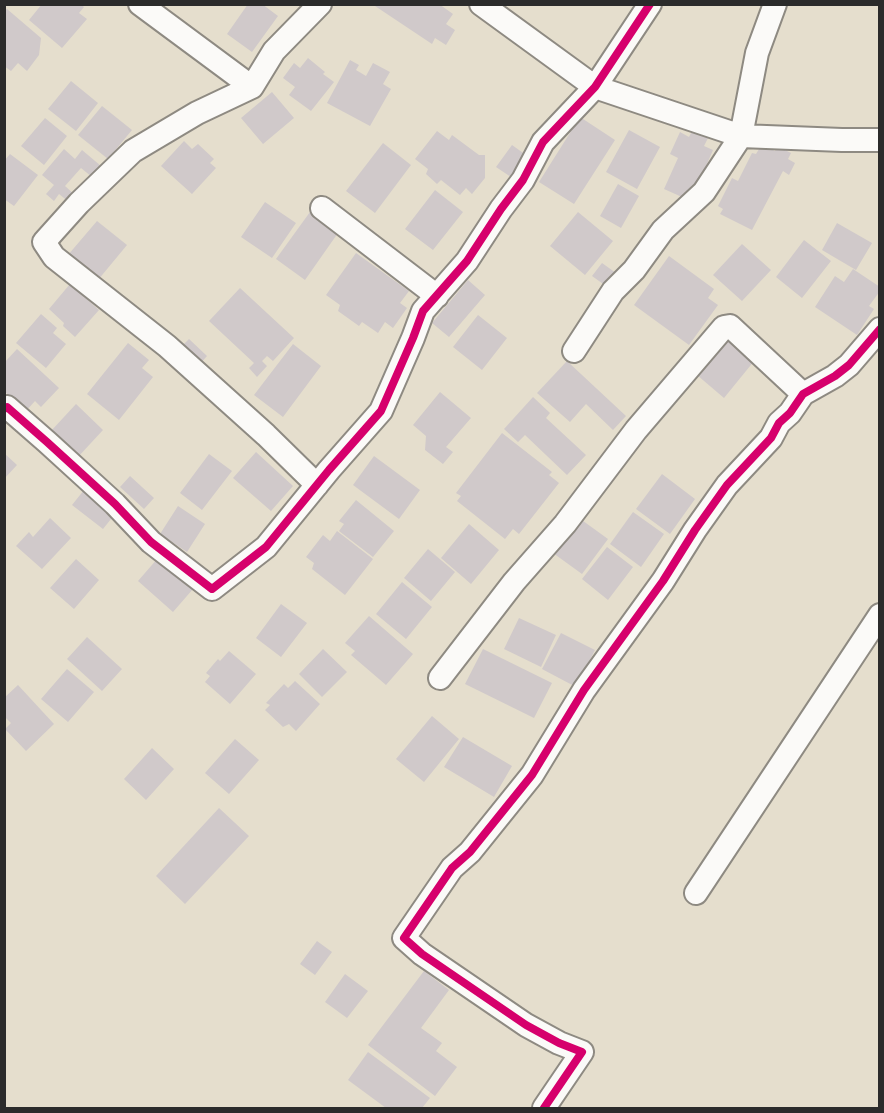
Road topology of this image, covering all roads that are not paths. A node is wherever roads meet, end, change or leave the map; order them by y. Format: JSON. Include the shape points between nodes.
{"nodes":[{"id":1,"x":140,"y":4,"type":"edge"},
{"id":2,"x":320,"y":4,"type":"edge"},
{"id":3,"x":481,"y":4,"type":"edge"},
{"id":4,"x":650,"y":4,"type":"edge"},
{"id":5,"x":775,"y":4,"type":"edge"},
{"id":6,"x":252,"y":87,"type":"junction"},
{"id":7,"x":595,"y":87,"type":"junction"},
{"id":8,"x":877,"y":134,"type":"edge"},
{"id":9,"x":741,"y":136,"type":"junction"},
{"id":10,"x":322,"y":208,"type":"dead end"},
{"id":11,"x":437,"y":296,"type":"junction"},
{"id":12,"x":879,"y":329,"type":"edge"},
{"id":13,"x":574,"y":351,"type":"dead end"},
{"id":14,"x":803,"y":394,"type":"junction"},
{"id":15,"x":4,"y":409,"type":"edge"},
{"id":16,"x":317,"y":485,"type":"junction"},
{"id":17,"x":879,"y":615,"type":"edge"},
{"id":18,"x":440,"y":678,"type":"dead end"},
{"id":19,"x":696,"y":893,"type":"dead end"},
{"id":20,"x":544,"y":1108,"type":"edge"}],
"edges":[{"from":1,"to":6,"type":"street"},
{"from":2,"to":6,"type":"street","via":[[274,51]]},
{"from":3,"to":7,"type":"street"},
{"from":4,"to":7,"type":"street"},
{"from":5,"to":9,"type":"street","via":[[757,53]]},
{"from":6,"to":16,"type":"street","via":[[197,113],[133,152],[44,242],[54,256],[167,346]]},
{"from":7,"to":9,"type":"street"},
{"from":7,"to":11,"type":"street","via":[[543,142],[485,236]]},
{"from":8,"to":9,"type":"street","via":[[842,140]]},
{"from":9,"to":13,"type":"street","via":[[704,192],[663,230],[613,291]]},
{"from":10,"to":11,"type":"street"},
{"from":11,"to":16,"type":"street","via":[[423,311],[381,411]]},
{"from":12,"to":14,"type":"street","via":[[849,365]]},
{"from":14,"to":18,"type":"street","via":[[730,326],[724,327],[636,430]]},
{"from":14,"to":20,"type":"street","via":[[771,438],[722,492],[584,690],[532,775],[470,852],[452,868],[404,938],[526,1025],[582,1052]]},
{"from":15,"to":16,"type":"street","via":[[7,406],[152,542],[212,589],[266,547]]},
{"from":17,"to":19,"type":"street"}]}
